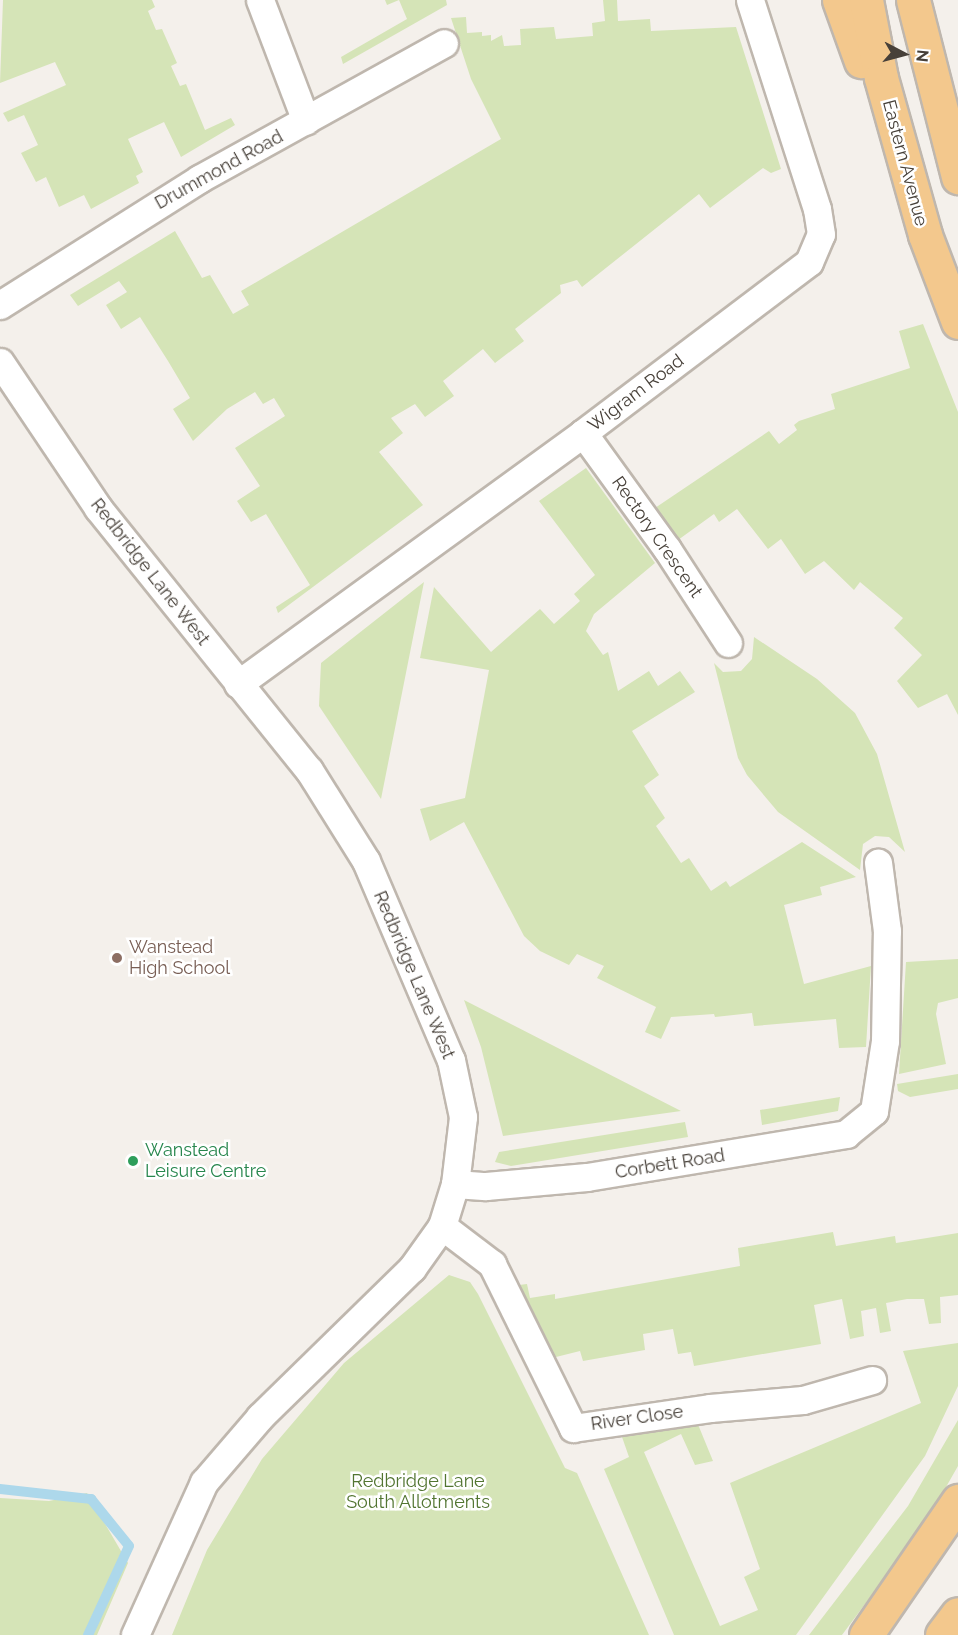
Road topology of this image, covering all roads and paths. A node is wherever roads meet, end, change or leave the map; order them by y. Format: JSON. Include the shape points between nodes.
{"nodes":[{"id":1,"x":260,"y":0,"type":"edge"},
{"id":2,"x":750,"y":0,"type":"edge"},
{"id":3,"x":839,"y":0,"type":"edge"},
{"id":4,"x":866,"y":0,"type":"edge"},
{"id":5,"x":913,"y":0,"type":"edge"},
{"id":6,"x":444,"y":43,"type":"dead end"},
{"id":7,"x":306,"y":122,"type":"junction"},
{"id":8,"x":958,"y":177,"type":"edge"},
{"id":9,"x":925,"y":235,"type":"junction"},
{"id":10,"x":0,"y":304,"type":"edge"},
{"id":11,"x":958,"y":322,"type":"edge"},
{"id":12,"x":0,"y":362,"type":"edge"},
{"id":13,"x":583,"y":433,"type":"junction"},
{"id":14,"x":728,"y":643,"type":"dead end"},
{"id":15,"x":238,"y":684,"type":"junction"},
{"id":16,"x":878,"y":862,"type":"dead end"},
{"id":17,"x":456,"y":1184,"type":"junction"},
{"id":18,"x":442,"y":1226,"type":"junction"},
{"id":19,"x":872,"y":1380,"type":"dead end"},
{"id":20,"x":958,"y":1501,"type":"edge"},
{"id":21,"x":958,"y":1614,"type":"edge"},
{"id":22,"x":135,"y":1635,"type":"edge"},
{"id":23,"x":866,"y":1635,"type":"edge"},
{"id":24,"x":942,"y":1635,"type":"edge"}],
"edges":[{"from":1,"to":7,"type":"street"},
{"from":2,"to":13,"type":"street","name":"Wigram Road","via":[[810,186],[821,234],[808,262]]},
{"from":3,"to":9,"type":"highway"},
{"from":4,"to":9,"type":"highway","name":"Eastern Avenue","via":[[881,78]]},
{"from":5,"to":8,"type":"highway"},
{"from":6,"to":7,"type":"street","name":"Drummond Road"},
{"from":7,"to":10,"type":"street","name":"Drummond Road","via":[[199,179]]},
{"from":9,"to":11,"type":"highway","name":"Eastern Avenue"},
{"from":12,"to":15,"type":"street","name":"Redbridge Lane West","via":[[99,508]]},
{"from":13,"to":14,"type":"street","name":"Rectory Crescent","via":[[667,549]]},
{"from":13,"to":15,"type":"street","name":"Wigram Road"},
{"from":15,"to":17,"type":"street","name":"Redbridge Lane West","via":[[309,770],[366,861],[400,935],[451,1060],[463,1117]]},
{"from":16,"to":17,"type":"street","name":"Corbett Road","via":[[887,931],[885,1041],[874,1111],[846,1134],[587,1177],[486,1186]]},
{"from":17,"to":18,"type":"street","name":"Redbridge Lane West"},
{"from":18,"to":19,"type":"street","name":"River Close","via":[[492,1264],[573,1428],[710,1408],[803,1400]]},
{"from":18,"to":22,"type":"street","name":"Redbridge Lane West","via":[[412,1268],[260,1417],[204,1482]]},
{"from":20,"to":23,"type":"highway"},
{"from":21,"to":24,"type":"highway"}]}
